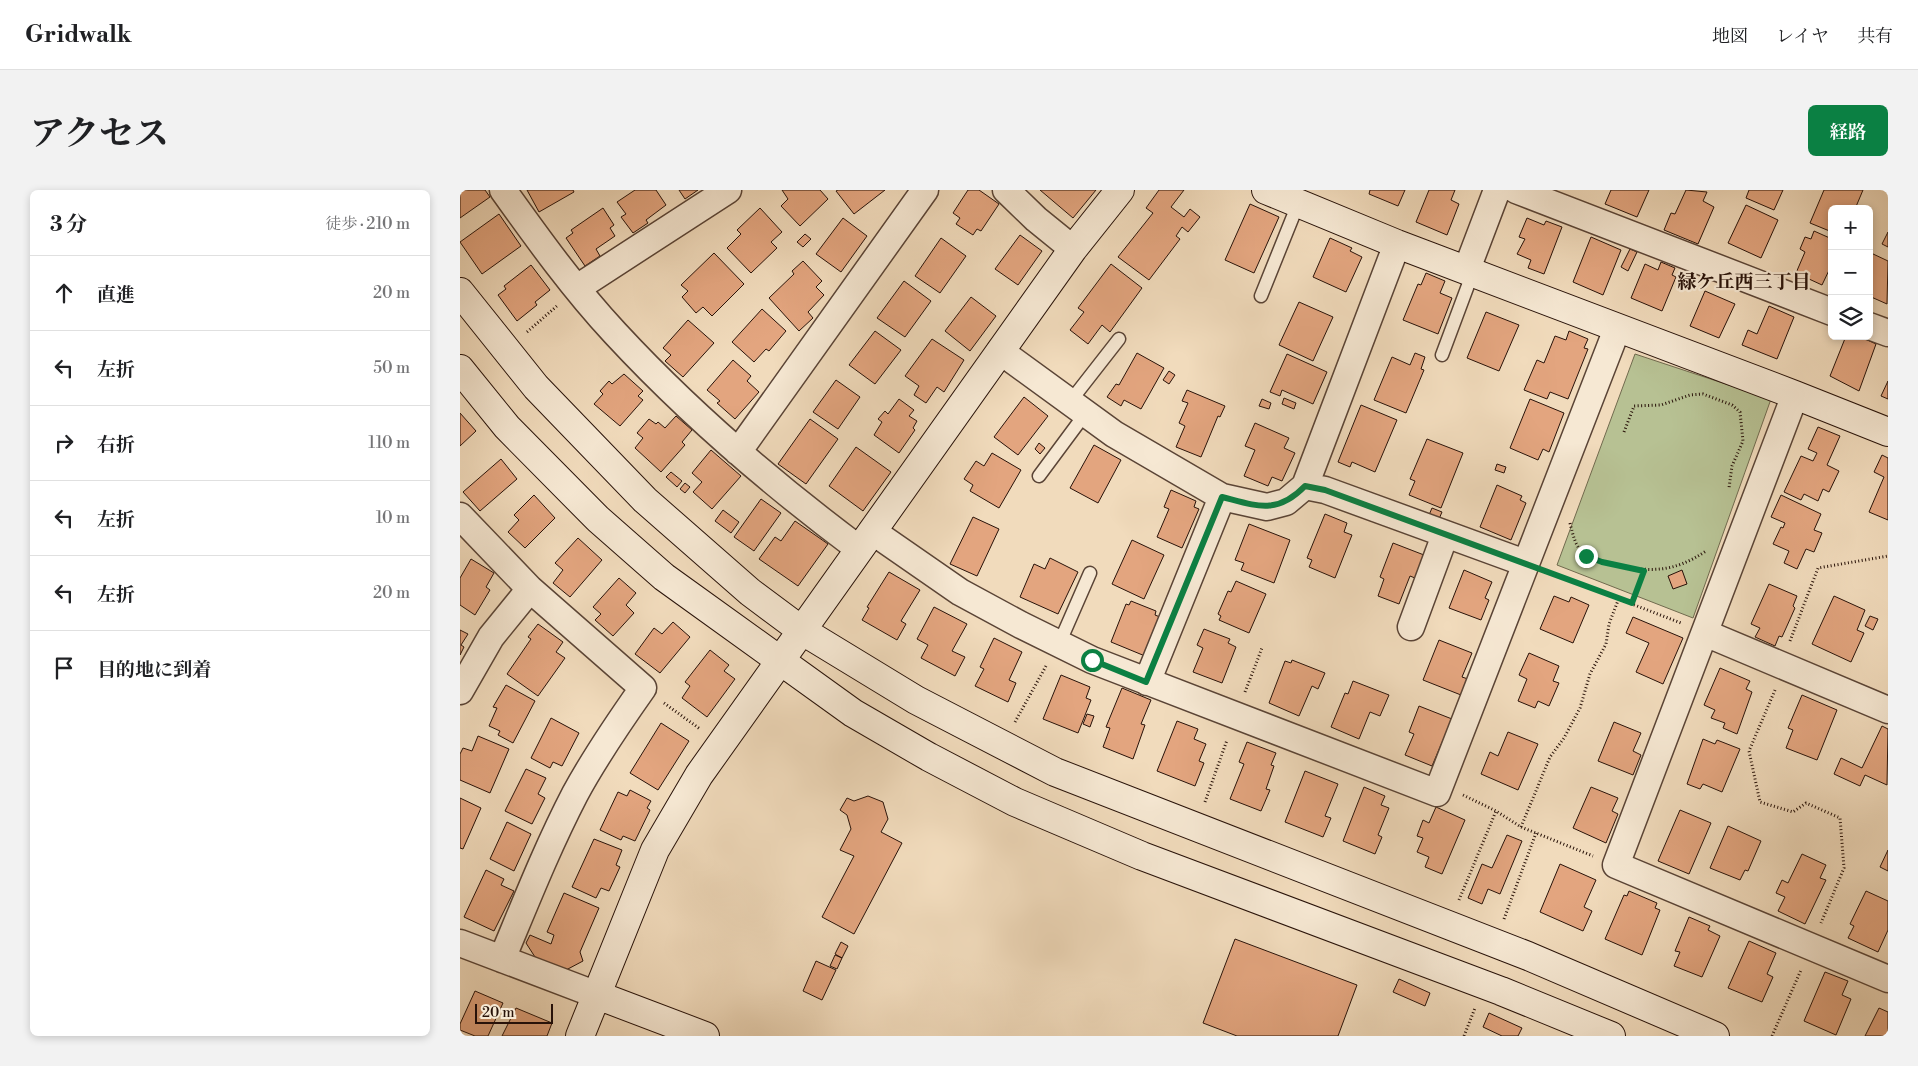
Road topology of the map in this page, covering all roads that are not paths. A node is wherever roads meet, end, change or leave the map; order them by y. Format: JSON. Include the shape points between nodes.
{"nodes":[{"id":1,"x":503,"y":190,"type":"edge"},
{"id":2,"x":728,"y":190,"type":"edge"},
{"id":3,"x":925,"y":190,"type":"edge"},
{"id":4,"x":1006,"y":190,"type":"edge"},
{"id":5,"x":1120,"y":190,"type":"edge"},
{"id":6,"x":1266,"y":190,"type":"edge"},
{"id":7,"x":1497,"y":190,"type":"edge"},
{"id":8,"x":1516,"y":190,"type":"edge"},
{"id":9,"x":1298,"y":204,"type":"junction"},
{"id":10,"x":1397,"y":244,"type":"junction"},
{"id":11,"x":1073,"y":249,"type":"junction"},
{"id":12,"x":1470,"y":271,"type":"junction"},
{"id":13,"x":577,"y":288,"type":"junction"},
{"id":14,"x":460,"y":292,"type":"edge"},
{"id":15,"x":1261,"y":296,"type":"dead end"},
{"id":16,"x":1828,"y":310,"type":"edge"},
{"id":17,"x":1873,"y":327,"type":"edge"},
{"id":18,"x":1617,"y":329,"type":"junction"},
{"id":19,"x":1888,"y":333,"type":"edge"},
{"id":20,"x":1119,"y":339,"type":"dead end"},
{"id":21,"x":1000,"y":352,"type":"junction"},
{"id":22,"x":1442,"y":355,"type":"dead end"},
{"id":23,"x":460,"y":369,"type":"edge"},
{"id":24,"x":1795,"y":395,"type":"junction"},
{"id":25,"x":1077,"y":408,"type":"junction"},
{"id":26,"x":1888,"y":432,"type":"edge"},
{"id":27,"x":738,"y":452,"type":"junction"},
{"id":28,"x":1039,"y":476,"type":"dead end"},
{"id":29,"x":1305,"y":486,"type":"junction"},
{"id":30,"x":1222,"y":497,"type":"junction"},
{"id":31,"x":460,"y":516,"type":"edge"},
{"id":32,"x":1445,"y":535,"type":"junction"},
{"id":33,"x":866,"y":540,"type":"junction"},
{"id":34,"x":1525,"y":563,"type":"junction"},
{"id":35,"x":1090,"y":573,"type":"dead end"},
{"id":36,"x":530,"y":589,"type":"junction"},
{"id":37,"x":1411,"y":627,"type":"dead end"},
{"id":38,"x":801,"y":630,"type":"junction"},
{"id":39,"x":1705,"y":633,"type":"junction"},
{"id":40,"x":1059,"y":644,"type":"junction"},
{"id":41,"x":779,"y":661,"type":"junction"},
{"id":42,"x":1146,"y":682,"type":"junction"},
{"id":43,"x":460,"y":691,"type":"edge"},
{"id":44,"x":1888,"y":710,"type":"edge"},
{"id":45,"x":460,"y":943,"type":"edge"},
{"id":46,"x":502,"y":959,"type":"junction"},
{"id":47,"x":1888,"y":978,"type":"edge"},
{"id":48,"x":597,"y":995,"type":"junction"},
{"id":49,"x":580,"y":1036,"type":"edge"},
{"id":50,"x":705,"y":1036,"type":"edge"},
{"id":51,"x":1611,"y":1036,"type":"edge"},
{"id":52,"x":1714,"y":1036,"type":"edge"}],
"edges":[{"from":1,"to":13,"type":"street"},
{"from":2,"to":13,"type":"street"},
{"from":3,"to":27,"type":"street"},
{"from":4,"to":11,"type":"street"},
{"from":5,"to":11,"type":"street"},
{"from":6,"to":9,"type":"street"},
{"from":7,"to":12,"type":"street"},
{"from":8,"to":16,"type":"street"},
{"from":9,"to":10,"type":"street"},
{"from":9,"to":15,"type":"lane"},
{"from":10,"to":12,"type":"street"},
{"from":10,"to":29,"type":"street"},
{"from":11,"to":21,"type":"street"},
{"from":12,"to":18,"type":"street"},
{"from":12,"to":22,"type":"lane"},
{"from":13,"to":27,"type":"street","via":[[615,333]]},
{"from":14,"to":38,"type":"street","via":[[536,387],[645,500],[750,592]]},
{"from":17,"to":19,"type":"street"},
{"from":18,"to":24,"type":"street"},
{"from":18,"to":34,"type":"street"},
{"from":20,"to":25,"type":"lane"},
{"from":21,"to":25,"type":"street"},
{"from":21,"to":33,"type":"street"},
{"from":23,"to":41,"type":"street","via":[[507,427],[598,519],[664,577]]},
{"from":24,"to":26,"type":"street"},
{"from":24,"to":39,"type":"street"},
{"from":25,"to":28,"type":"lane"},
{"from":25,"to":30,"type":"street","via":[[1114,434]]},
{"from":27,"to":33,"type":"street","via":[[796,502]]},
{"from":29,"to":30,"type":"street","via":[[1286,502],[1267,507]]},
{"from":29,"to":32,"type":"street","via":[[1325,490]]},
{"from":30,"to":42,"type":"street"},
{"from":31,"to":36,"type":"street"},
{"from":32,"to":34,"type":"street"},
{"from":32,"to":37,"type":"street"},
{"from":33,"to":38,"type":"street"},
{"from":33,"to":40,"type":"street"},
{"from":34,"to":42,"type":"street","via":[[1437,793]]},
{"from":35,"to":40,"type":"lane"},
{"from":36,"to":43,"type":"street","via":[[491,638]]},
{"from":36,"to":46,"type":"street","via":[[644,688],[609,737],[576,794],[544,859]]},
{"from":38,"to":41,"type":"street"},
{"from":38,"to":52,"type":"street","via":[[916,700],[1055,772],[1528,956]]},
{"from":39,"to":44,"type":"street"},
{"from":39,"to":47,"type":"street","via":[[1616,865]]},
{"from":40,"to":42,"type":"street"},
{"from":41,"to":48,"type":"street","via":[[699,775],[655,850]]},
{"from":41,"to":51,"type":"street","via":[[870,722],[1015,802],[1142,856],[1501,991]]},
{"from":45,"to":46,"type":"street"},
{"from":46,"to":48,"type":"street"},
{"from":48,"to":49,"type":"street"},
{"from":48,"to":50,"type":"street"}]}
